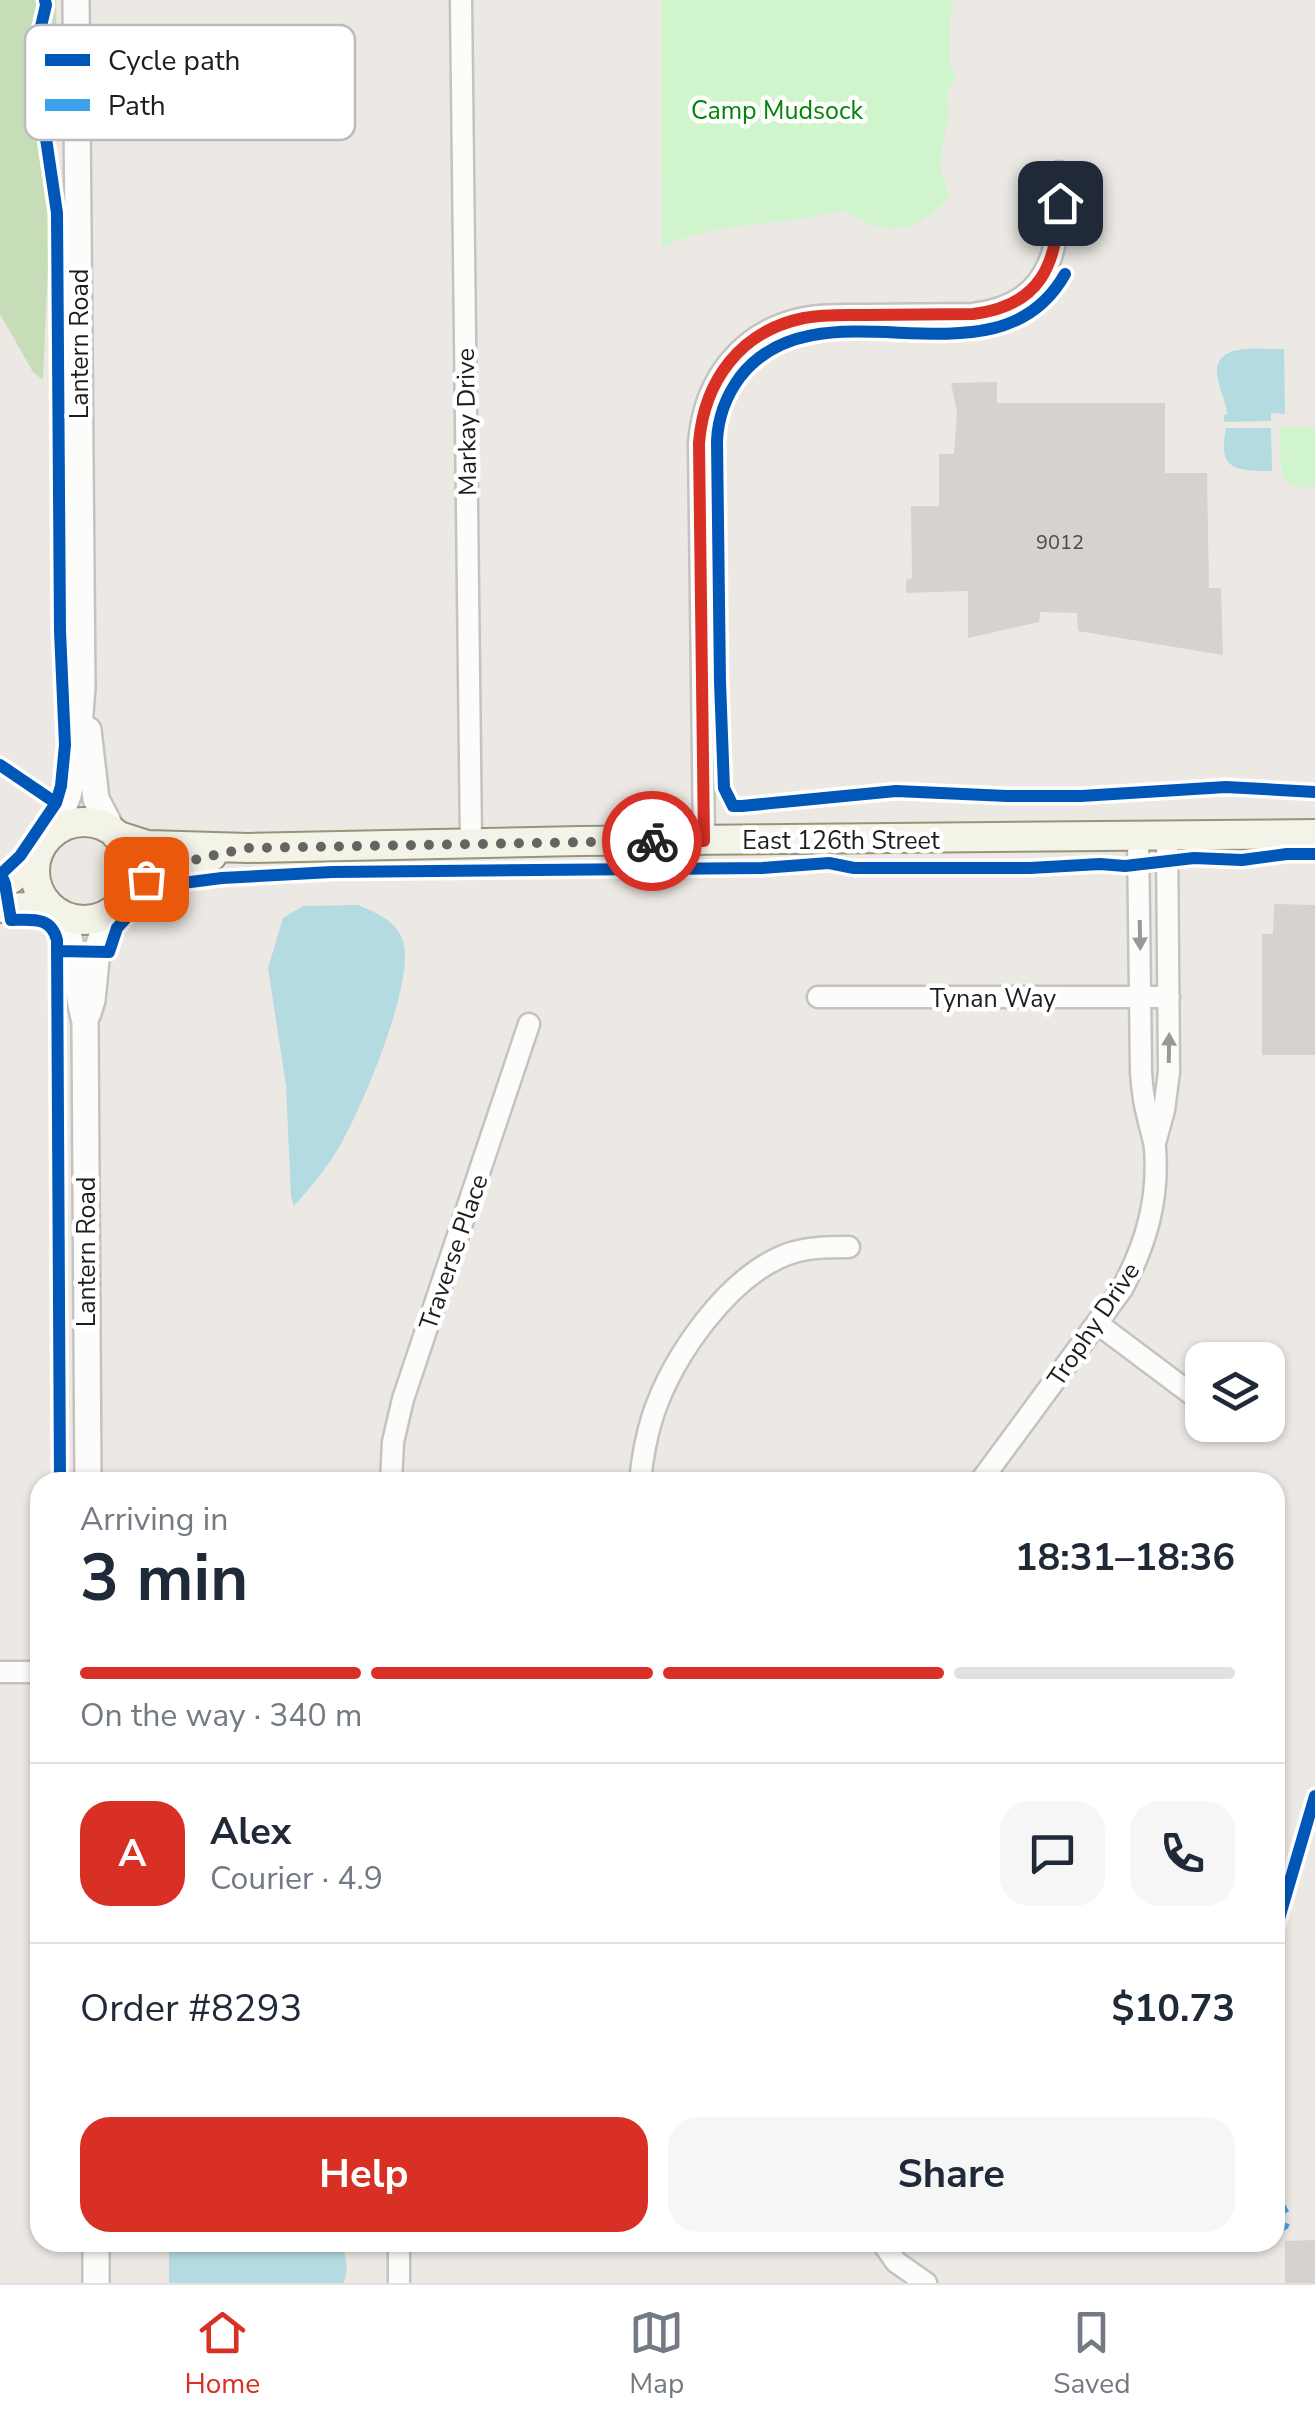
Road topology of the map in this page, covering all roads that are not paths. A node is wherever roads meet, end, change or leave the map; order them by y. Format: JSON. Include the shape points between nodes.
{"nodes":[{"id":1,"x":76,"y":0,"type":"edge"},
{"id":2,"x":461,"y":0,"type":"edge"},
{"id":3,"x":76,"y":25,"type":"edge"},
{"id":4,"x":77,"y":140,"type":"edge"},
{"id":5,"x":1059,"y":172,"type":"dead end"},
{"id":6,"x":82,"y":688,"type":"junction"},
{"id":7,"x":114,"y":832,"type":"junction"},
{"id":8,"x":1315,"y":834,"type":"edge"},
{"id":9,"x":1138,"y":837,"type":"junction"},
{"id":10,"x":1167,"y":837,"type":"junction"},
{"id":11,"x":704,"y":841,"type":"junction"},
{"id":12,"x":470,"y":843,"type":"junction"},
{"id":13,"x":43,"y":846,"type":"junction"},
{"id":14,"x":248,"y":848,"type":"junction"},
{"id":15,"x":0,"y":886,"type":"edge"},
{"id":16,"x":118,"y":906,"type":"junction"},
{"id":17,"x":0,"y":908,"type":"edge"},
{"id":18,"x":61,"y":914,"type":"junction"},
{"id":19,"x":818,"y":997,"type":"dead end"},
{"id":20,"x":1140,"y":997,"type":"junction"},
{"id":21,"x":1169,"y":997,"type":"junction"},
{"id":22,"x":85,"y":1022,"type":"junction"},
{"id":23,"x":529,"y":1024,"type":"dead end"},
{"id":24,"x":1155,"y":1144,"type":"junction"},
{"id":25,"x":849,"y":1248,"type":"dead end"},
{"id":26,"x":1098,"y":1324,"type":"junction"},
{"id":27,"x":1185,"y":1389,"type":"edge"},
{"id":28,"x":88,"y":1472,"type":"edge"},
{"id":29,"x":391,"y":1472,"type":"edge"},
{"id":30,"x":642,"y":1472,"type":"edge"},
{"id":31,"x":987,"y":1472,"type":"edge"},
{"id":32,"x":0,"y":1672,"type":"edge"},
{"id":33,"x":30,"y":1672,"type":"edge"},
{"id":34,"x":96,"y":2252,"type":"edge"},
{"id":35,"x":398,"y":2252,"type":"edge"},
{"id":36,"x":889,"y":2252,"type":"edge"},
{"id":37,"x":96,"y":2283,"type":"edge"},
{"id":38,"x":399,"y":2283,"type":"edge"},
{"id":39,"x":926,"y":2283,"type":"edge"}],
"edges":[{"from":1,"to":3,"type":"street","name":"Lantern Road"},
{"from":2,"to":12,"type":"street","name":"Markay Drive"},
{"from":4,"to":6,"type":"street","name":"Lantern Road"},
{"from":5,"to":11,"type":"street","via":[[1051,262],[1039,283],[1010,305],[973,314],[804,318],[756,337],[719,375],[705,404],[699,443]]},
{"from":6,"to":7,"type":"street","name":"Lantern Road","via":[[96,798]]},
{"from":6,"to":13,"type":"street","name":"Lantern Road","via":[[70,792]]},
{"from":7,"to":13,"type":"main road","via":[[73,823]]},
{"from":7,"to":14,"type":"main road","name":"East 126th Street","via":[[147,845]]},
{"from":7,"to":16,"type":"main road","via":[[133,868],[132,885]]},
{"from":8,"to":10,"type":"main road","name":"East 126th Street"},
{"from":9,"to":10,"type":"main road","name":"East 126th Street"},
{"from":9,"to":11,"type":"main road","name":"East 126th Street"},
{"from":9,"to":20,"type":"street","name":"Trophy Drive","one_way":true},
{"from":10,"to":21,"type":"street","name":"Trophy Drive"},
{"from":11,"to":12,"type":"main road","name":"East 126th Street"},
{"from":12,"to":14,"type":"main road","name":"East 126th Street"},
{"from":13,"to":15,"type":"main road"},
{"from":13,"to":18,"type":"main road","via":[[39,890]]},
{"from":14,"to":16,"type":"main road","name":"East 126th Street","via":[[164,869]]},
{"from":16,"to":18,"type":"main road","via":[[84,921]]},
{"from":16,"to":22,"type":"street","name":"Lantern Road","via":[[97,950]]},
{"from":17,"to":18,"type":"main road","via":[[32,906]]},
{"from":18,"to":22,"type":"street","name":"Lantern Road"},
{"from":19,"to":20,"type":"street","name":"Tynan Way"},
{"from":20,"to":21,"type":"street","name":"Tynan Way"},
{"from":20,"to":24,"type":"street","name":"Trophy Drive","via":[[1142,1085]]},
{"from":24,"to":21,"type":"street","name":"Trophy Drive","one_way":true,"via":[[1169,1072]]},
{"from":22,"to":28,"type":"street","name":"Lantern Road"},
{"from":23,"to":29,"type":"street","name":"Traverse Place","via":[[403,1399]]},
{"from":24,"to":26,"type":"street","name":"Trophy Drive","via":[[1152,1214],[1143,1247]]},
{"from":25,"to":30,"type":"street","via":[[784,1256],[711,1315],[662,1393]]},
{"from":26,"to":27,"type":"street"},
{"from":26,"to":31,"type":"street","name":"Trophy Drive"},
{"from":32,"to":33,"type":"street"},
{"from":34,"to":37,"type":"street"},
{"from":35,"to":38,"type":"street"},
{"from":36,"to":39,"type":"street"}]}
